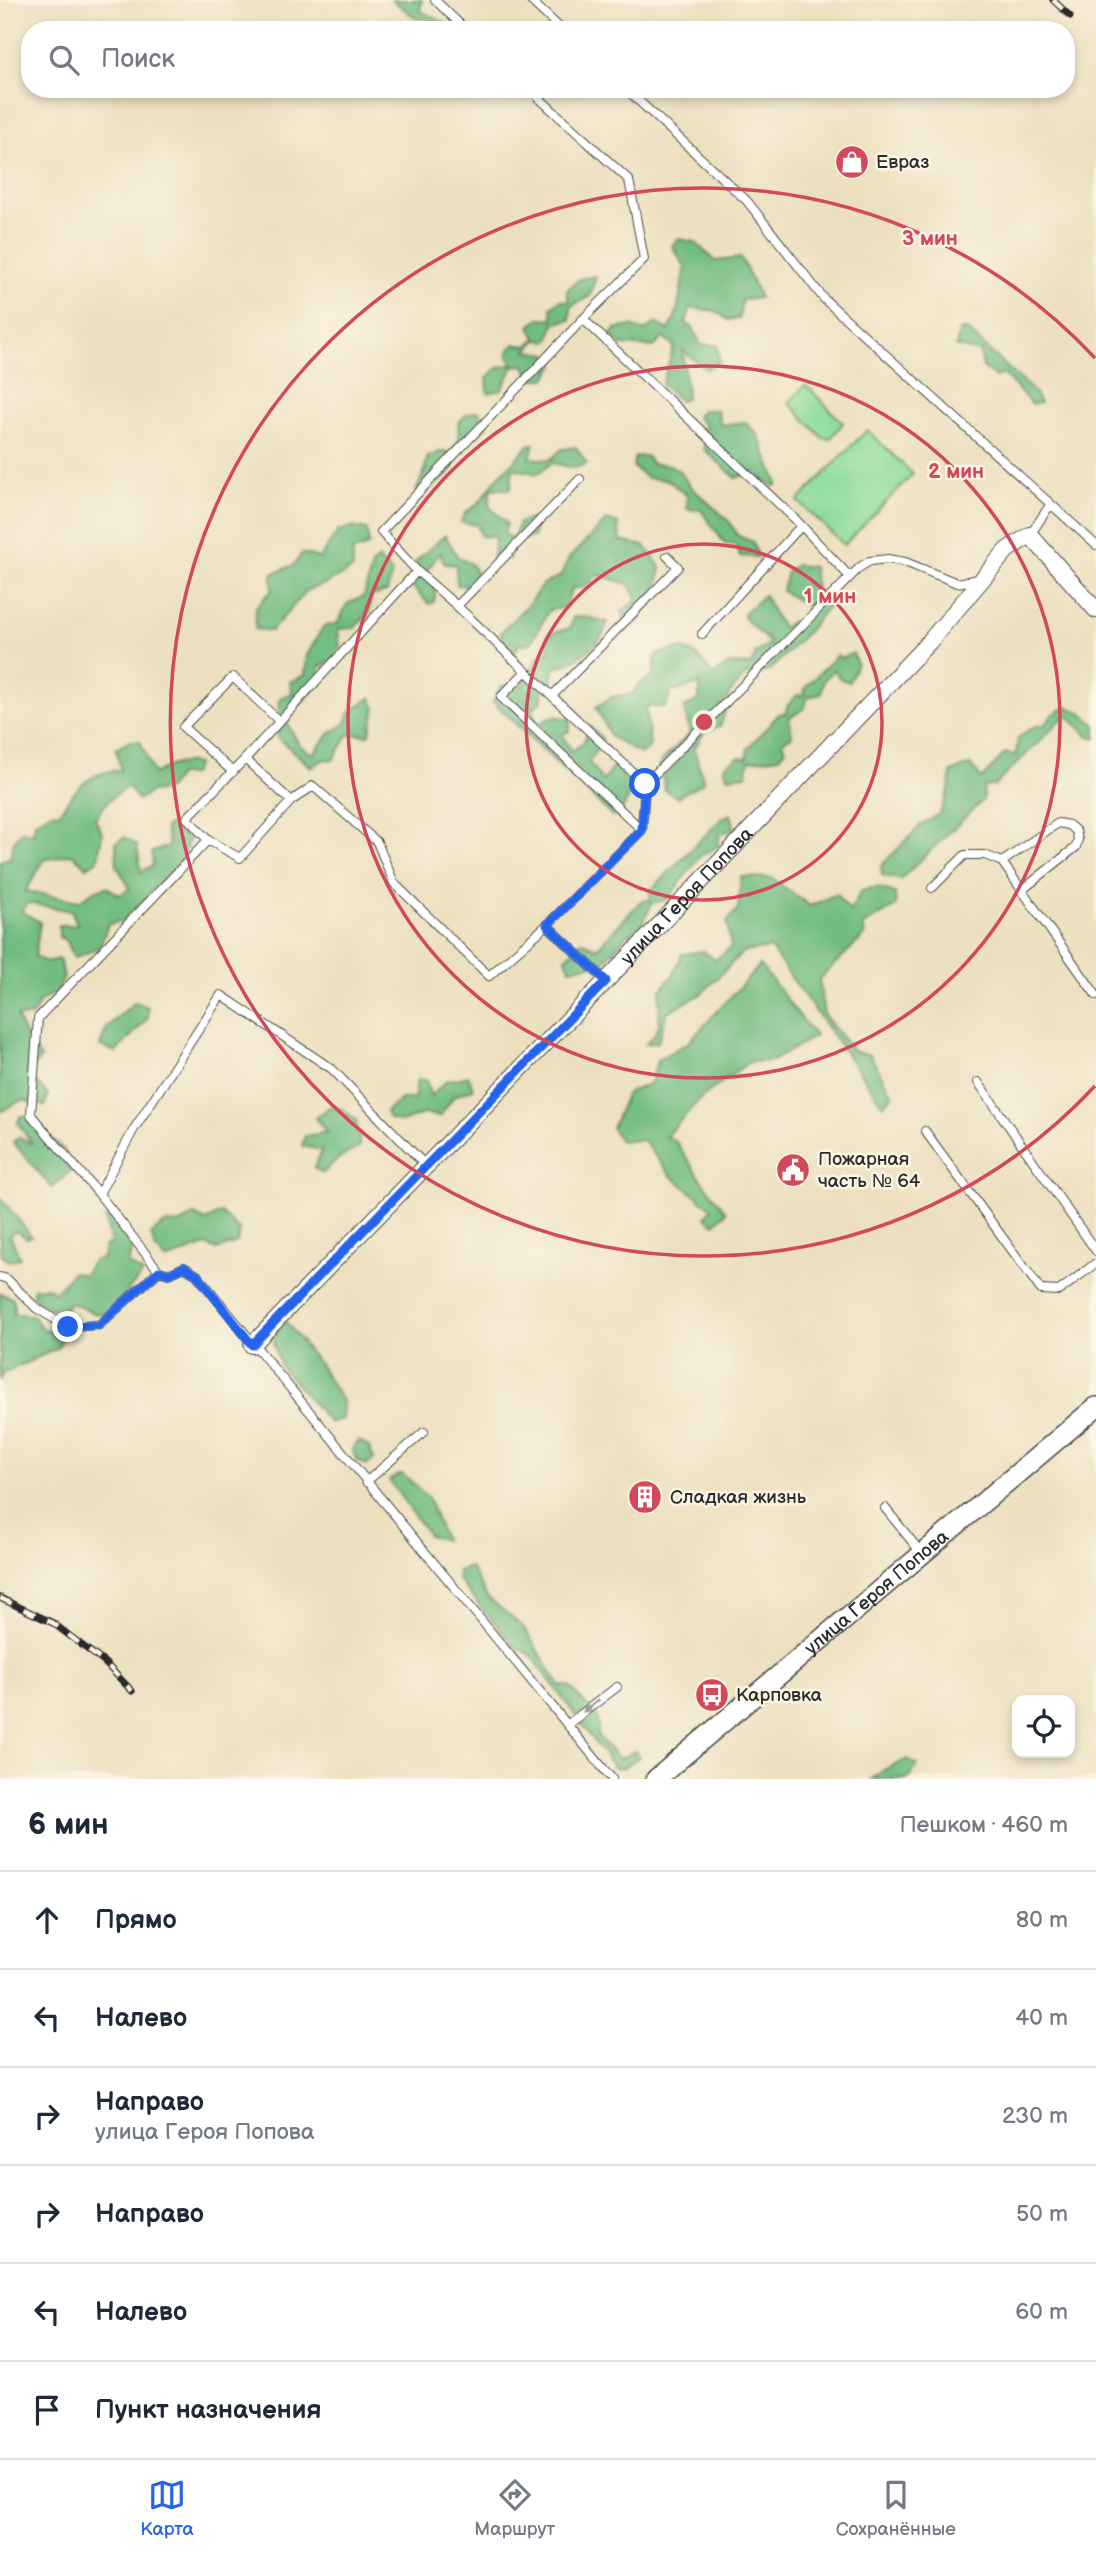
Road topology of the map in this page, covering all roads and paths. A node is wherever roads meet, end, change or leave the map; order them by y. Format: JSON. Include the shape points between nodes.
{"nodes":[{"id":1,"x":435,"y":0,"type":"edge"},
{"id":2,"x":530,"y":0,"type":"edge"},
{"id":3,"x":457,"y":21,"type":"edge"},
{"id":4,"x":552,"y":21,"type":"edge"},
{"id":5,"x":539,"y":98,"type":"edge"},
{"id":6,"x":636,"y":98,"type":"edge"},
{"id":7,"x":583,"y":319,"type":"junction"},
{"id":8,"x":580,"y":479,"type":"dead end"},
{"id":9,"x":1050,"y":505,"type":"junction"},
{"id":10,"x":801,"y":526,"type":"junction"},
{"id":11,"x":1030,"y":535,"type":"junction"},
{"id":12,"x":1096,"y":545,"type":"edge"},
{"id":13,"x":667,"y":556,"type":"dead end"},
{"id":14,"x":417,"y":571,"type":"junction"},
{"id":15,"x":850,"y":577,"type":"junction"},
{"id":16,"x":983,"y":578,"type":"junction"},
{"id":17,"x":457,"y":606,"type":"junction"},
{"id":18,"x":1096,"y":610,"type":"edge"},
{"id":19,"x":702,"y":634,"type":"dead end"},
{"id":20,"x":526,"y":671,"type":"junction"},
{"id":21,"x":552,"y":696,"type":"junction"},
{"id":22,"x":279,"y":721,"type":"junction"},
{"id":23,"x":245,"y":759,"type":"junction"},
{"id":24,"x":233,"y":772,"type":"junction"},
{"id":25,"x":645,"y":784,"type":"junction"},
{"id":26,"x":291,"y":801,"type":"junction"},
{"id":27,"x":642,"y":830,"type":"junction"},
{"id":28,"x":208,"y":840,"type":"junction"},
{"id":29,"x":1002,"y":862,"type":"junction"},
{"id":30,"x":932,"y":888,"type":"dead end"},
{"id":31,"x":1021,"y":891,"type":"junction"},
{"id":32,"x":547,"y":925,"type":"junction"},
{"id":33,"x":606,"y":981,"type":"junction"},
{"id":34,"x":1096,"y":995,"type":"edge"},
{"id":35,"x":978,"y":1082,"type":"dead end"},
{"id":36,"x":925,"y":1131,"type":"dead end"},
{"id":37,"x":426,"y":1166,"type":"junction"},
{"id":38,"x":99,"y":1194,"type":"junction"},
{"id":39,"x":1096,"y":1251,"type":"edge"},
{"id":40,"x":1096,"y":1263,"type":"edge"},
{"id":41,"x":159,"y":1271,"type":"junction"},
{"id":42,"x":0,"y":1277,"type":"edge"},
{"id":43,"x":252,"y":1345,"type":"junction"},
{"id":44,"x":1096,"y":1406,"type":"edge"},
{"id":45,"x":424,"y":1432,"type":"dead end"},
{"id":46,"x":366,"y":1482,"type":"junction"},
{"id":47,"x":885,"y":1508,"type":"dead end"},
{"id":48,"x":923,"y":1555,"type":"junction"},
{"id":49,"x":617,"y":1687,"type":"dead end"},
{"id":50,"x":567,"y":1725,"type":"junction"},
{"id":51,"x":612,"y":1779,"type":"edge"},
{"id":52,"x":656,"y":1779,"type":"edge"}],
"edges":[{"from":1,"to":3,"type":"lane"},
{"from":2,"to":4,"type":"lane"},
{"from":5,"to":7,"type":"lane","via":[[629,180],[644,258]]},
{"from":6,"to":9,"type":"lane","via":[[747,201],[824,299]]},
{"from":7,"to":10,"type":"lane"},
{"from":7,"to":14,"type":"lane","via":[[381,532]]},
{"from":8,"to":17,"type":"lane"},
{"from":9,"to":11,"type":"lane"},
{"from":9,"to":12,"type":"lane"},
{"from":10,"to":15,"type":"lane"},
{"from":10,"to":19,"type":"lane"},
{"from":11,"to":16,"type":"street","name":"улица Героя Попова","via":[[1007,550]]},
{"from":11,"to":18,"type":"street"},
{"from":13,"to":21,"type":"lane","via":[[678,567]]},
{"from":14,"to":17,"type":"lane"},
{"from":14,"to":22,"type":"lane"},
{"from":15,"to":16,"type":"lane","via":[[870,561],[888,559],[957,583]]},
{"from":15,"to":25,"type":"lane"},
{"from":16,"to":33,"type":"street","name":"улица Героя Попова","via":[[929,642]]},
{"from":17,"to":20,"type":"lane"},
{"from":20,"to":21,"type":"lane"},
{"from":20,"to":27,"type":"lane","via":[[501,697]]},
{"from":21,"to":25,"type":"lane"},
{"from":22,"to":23,"type":"lane"},
{"from":22,"to":24,"type":"lane","via":[[233,677],[183,727]]},
{"from":23,"to":24,"type":"lane"},
{"from":23,"to":26,"type":"lane"},
{"from":24,"to":28,"type":"lane","via":[[187,818]]},
{"from":25,"to":27,"type":"lane"},
{"from":26,"to":28,"type":"lane","via":[[240,858]]},
{"from":26,"to":32,"type":"lane","via":[[313,786],[377,842],[394,883],[489,976]]},
{"from":27,"to":32,"type":"lane"},
{"from":28,"to":38,"type":"lane","via":[[38,1018],[32,1115]]},
{"from":29,"to":30,"type":"lane","via":[[985,855],[965,855]]},
{"from":29,"to":31,"type":"lane"},
{"from":29,"to":31,"type":"lane","via":[[1058,823],[1076,831],[1076,847]]},
{"from":31,"to":34,"type":"lane"},
{"from":32,"to":33,"type":"lane"},
{"from":33,"to":37,"type":"street","name":"улица Героя Попова"},
{"from":35,"to":39,"type":"lane"},
{"from":36,"to":40,"type":"lane","via":[[1041,1290],[1059,1291]]},
{"from":37,"to":38,"type":"lane","via":[[332,1069],[221,995],[134,1129]]},
{"from":37,"to":43,"type":"street","name":"улица Героя Попова"},
{"from":38,"to":41,"type":"lane"},
{"from":41,"to":42,"type":"lane","via":[[99,1325],[68,1327],[36,1308]]},
{"from":41,"to":43,"type":"lane","via":[[169,1274],[184,1267],[197,1275]]},
{"from":43,"to":46,"type":"lane"},
{"from":44,"to":48,"type":"street","name":"улица Героя Попова"},
{"from":45,"to":46,"type":"lane"},
{"from":46,"to":50,"type":"lane"},
{"from":47,"to":48,"type":"lane"},
{"from":48,"to":52,"type":"street","name":"улица Героя Попова"},
{"from":49,"to":50,"type":"lane","one_way":true},
{"from":50,"to":51,"type":"lane"}]}
